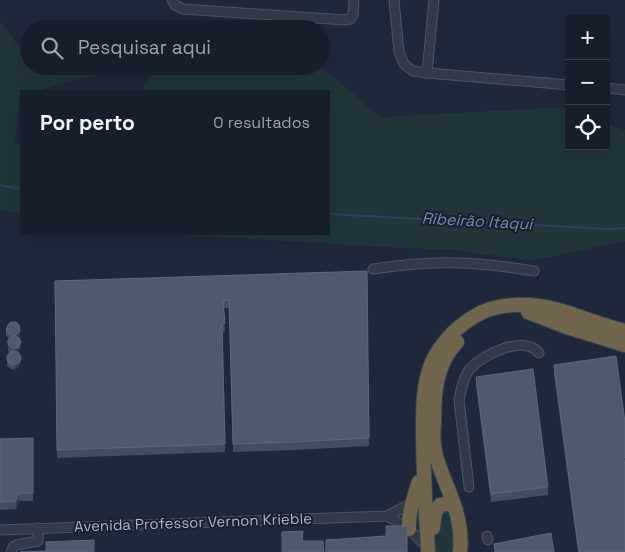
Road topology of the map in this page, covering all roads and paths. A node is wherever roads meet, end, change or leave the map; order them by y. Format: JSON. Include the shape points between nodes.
{"nodes":[{"id":1,"x":172,"y":0,"type":"edge"},
{"id":2,"x":354,"y":0,"type":"edge"},
{"id":3,"x":394,"y":0,"type":"edge"},
{"id":4,"x":434,"y":0,"type":"edge"},
{"id":5,"x":427,"y":73,"type":"junction"},
{"id":6,"x":565,"y":85,"type":"edge"},
{"id":7,"x":610,"y":88,"type":"edge"},
{"id":8,"x":625,"y":90,"type":"edge"},
{"id":9,"x":373,"y":269,"type":"dead end"},
{"id":10,"x":534,"y":271,"type":"dead end"},
{"id":11,"x":528,"y":312,"type":"junction"},
{"id":12,"x":625,"y":331,"type":"edge"},
{"id":13,"x":625,"y":339,"type":"edge"},
{"id":14,"x":625,"y":344,"type":"edge"},
{"id":15,"x":539,"y":353,"type":"dead end"},
{"id":16,"x":423,"y":460,"type":"junction"},
{"id":17,"x":470,"y":487,"type":"dead end"},
{"id":18,"x":418,"y":501,"type":"junction"},
{"id":19,"x":453,"y":507,"type":"junction"},
{"id":20,"x":387,"y":516,"type":"junction"},
{"id":21,"x":38,"y":528,"type":"junction"},
{"id":22,"x":410,"y":529,"type":"junction"},
{"id":23,"x":0,"y":530,"type":"edge"},
{"id":24,"x":426,"y":550,"type":"edge"},
{"id":25,"x":11,"y":552,"type":"edge"},
{"id":26,"x":460,"y":552,"type":"edge"}],
"edges":[{"from":1,"to":2,"type":"street","via":[[175,6],[183,9],[344,20],[353,15]]},
{"from":3,"to":5,"type":"street","via":[[399,52],[404,64],[413,71]]},
{"from":4,"to":5,"type":"street"},
{"from":5,"to":6,"type":"street"},
{"from":7,"to":8,"type":"street"},
{"from":9,"to":10,"type":"street","via":[[458,263]]},
{"from":11,"to":13,"type":"highway","via":[[554,316]]},
{"from":11,"to":14,"type":"highway"},
{"from":11,"to":19,"type":"highway","via":[[500,315],[474,326],[453,346],[441,367],[434,401],[435,453]]},
{"from":12,"to":16,"type":"highway","via":[[566,312],[531,305],[510,305],[476,315],[444,342],[428,374],[423,416]]},
{"from":15,"to":17,"type":"street","via":[[524,346],[498,350],[479,361],[464,379],[459,400]]},
{"from":16,"to":18,"type":"highway"},
{"from":16,"to":18,"type":"highway"},
{"from":18,"to":19,"type":"highway","via":[[442,497],[448,499]]},
{"from":18,"to":20,"type":"street","name":"Avenida Professor Vernon Krieble"},
{"from":18,"to":22,"type":"highway","via":[[409,522]]},
{"from":18,"to":24,"type":"highway"},
{"from":19,"to":24,"type":"highway","via":[[440,506],[435,512]]},
{"from":19,"to":26,"type":"highway","via":[[460,527]]},
{"from":20,"to":21,"type":"street","name":"Avenida Professor Vernon Krieble"},
{"from":20,"to":22,"type":"street"},
{"from":21,"to":23,"type":"street","name":"Avenida Professor Vernon Krieble"},
{"from":21,"to":25,"type":"street","via":[[38,541],[16,545]]},
{"from":22,"to":24,"type":"street"}]}
